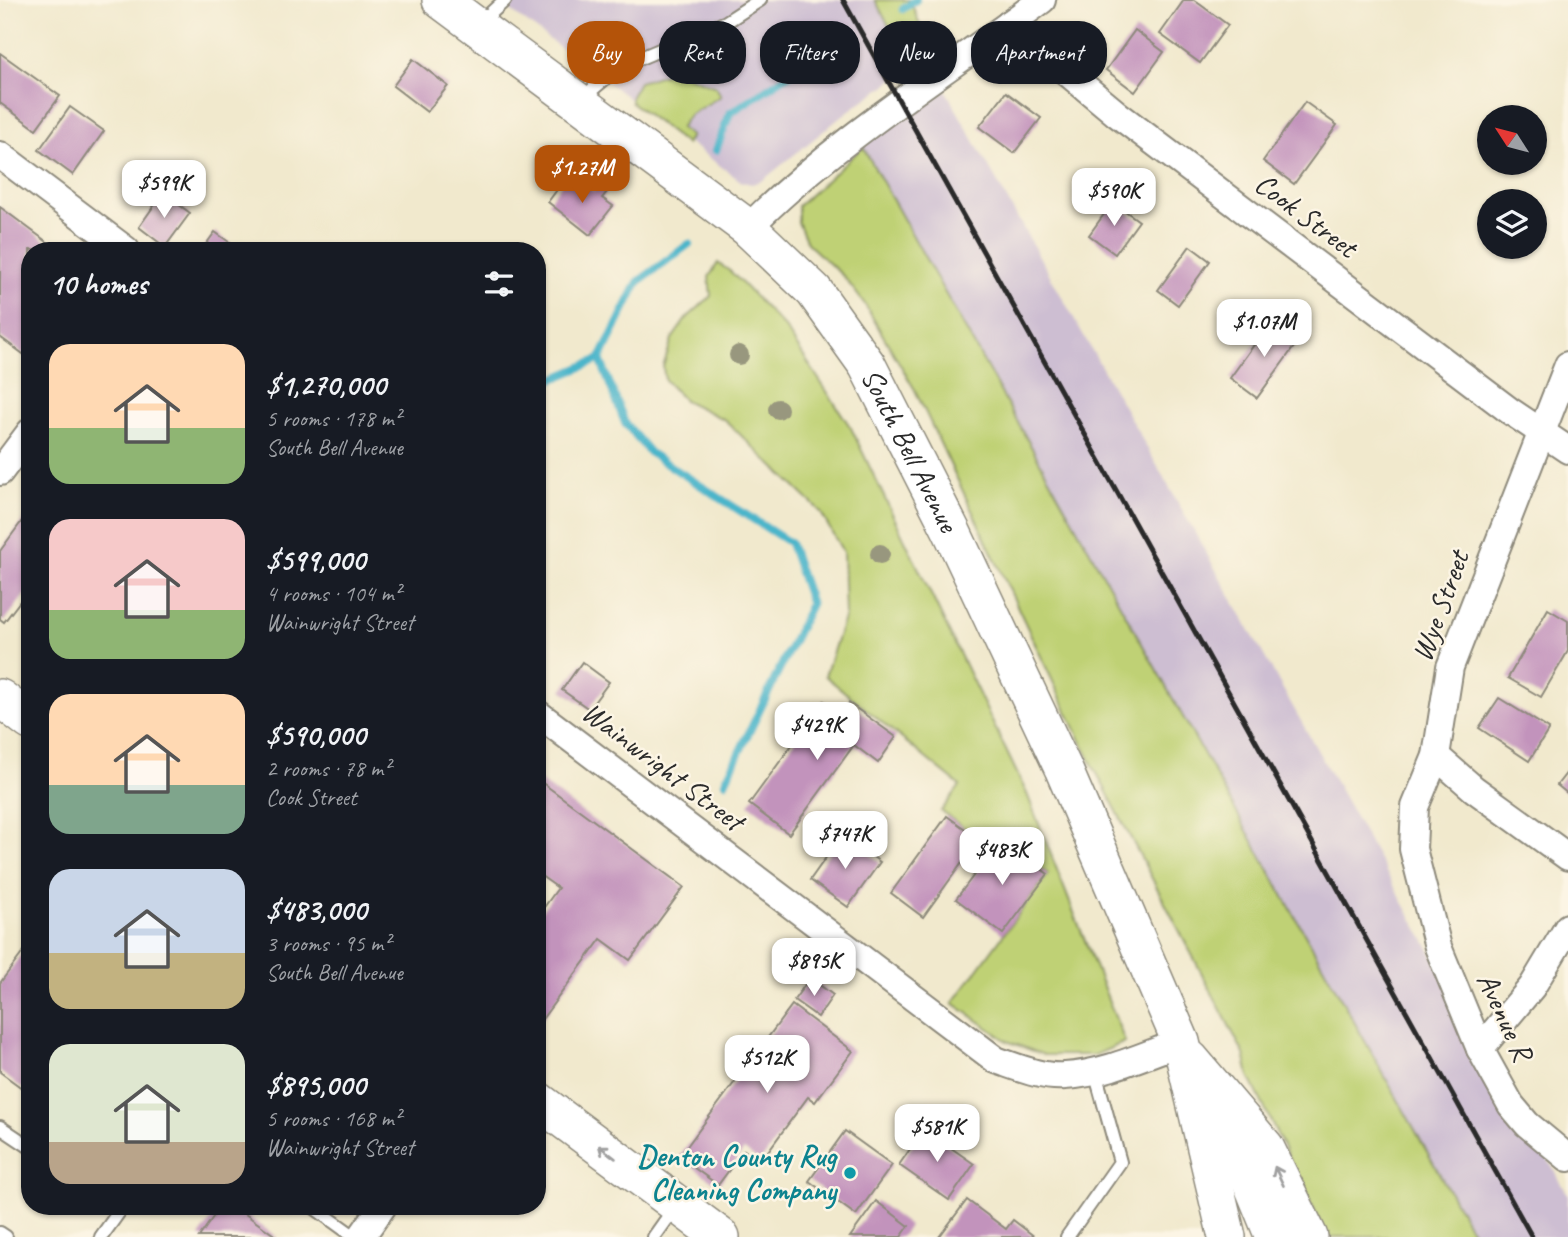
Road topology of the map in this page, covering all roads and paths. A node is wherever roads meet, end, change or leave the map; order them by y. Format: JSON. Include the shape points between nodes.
{"nodes":[{"id":1,"x":441,"y":0,"type":"edge"},
{"id":2,"x":505,"y":0,"type":"edge"},
{"id":3,"x":760,"y":0,"type":"edge"},
{"id":4,"x":1042,"y":0,"type":"edge"},
{"id":5,"x":1013,"y":21,"type":"edge"},
{"id":6,"x":476,"y":26,"type":"junction"},
{"id":7,"x":971,"y":51,"type":"edge"},
{"id":8,"x":1081,"y":84,"type":"edge"},
{"id":9,"x":578,"y":102,"type":"junction"},
{"id":10,"x":0,"y":155,"type":"edge"},
{"id":11,"x":748,"y":228,"type":"junction"},
{"id":12,"x":115,"y":242,"type":"edge"},
{"id":13,"x":1568,"y":365,"type":"edge"},
{"id":14,"x":1542,"y":431,"type":"junction"},
{"id":15,"x":21,"y":444,"type":"edge"},
{"id":16,"x":1568,"y":450,"type":"edge"},
{"id":17,"x":0,"y":472,"type":"edge"},
{"id":18,"x":546,"y":720,"type":"edge"},
{"id":19,"x":1436,"y":756,"type":"junction"},
{"id":20,"x":1568,"y":857,"type":"edge"},
{"id":21,"x":1420,"y":878,"type":"joint"},
{"id":22,"x":1568,"y":927,"type":"edge"},
{"id":23,"x":1480,"y":1049,"type":"junction"},
{"id":24,"x":1189,"y":1056,"type":"junction"},
{"id":25,"x":1095,"y":1072,"type":"junction"},
{"id":26,"x":546,"y":1107,"type":"edge"},
{"id":27,"x":0,"y":1127,"type":"edge"},
{"id":28,"x":21,"y":1141,"type":"edge"},
{"id":29,"x":1204,"y":1143,"type":"junction"},
{"id":30,"x":1568,"y":1158,"type":"edge"},
{"id":31,"x":677,"y":1204,"type":"junction"},
{"id":32,"x":116,"y":1215,"type":"edge"},
{"id":33,"x":324,"y":1215,"type":"edge"},
{"id":34,"x":377,"y":1215,"type":"edge"},
{"id":35,"x":0,"y":1233,"type":"edge"},
{"id":36,"x":6,"y":1237,"type":"edge"},
{"id":37,"x":102,"y":1237,"type":"edge"},
{"id":38,"x":355,"y":1237,"type":"edge"},
{"id":39,"x":361,"y":1237,"type":"edge"},
{"id":40,"x":654,"y":1237,"type":"edge"},
{"id":41,"x":721,"y":1237,"type":"edge"},
{"id":42,"x":1067,"y":1237,"type":"edge"},
{"id":43,"x":1227,"y":1237,"type":"edge"},
{"id":44,"x":1244,"y":1237,"type":"edge"},
{"id":45,"x":1274,"y":1237,"type":"edge"},
{"id":46,"x":1309,"y":1237,"type":"edge"}],
"edges":[{"from":1,"to":6,"type":"main road","name":"South Bell Avenue"},
{"from":2,"to":6,"type":"lane"},
{"from":3,"to":9,"type":"lane","via":[[726,22],[619,67]]},
{"from":4,"to":5,"type":"street"},
{"from":6,"to":9,"type":"main road","name":"South Bell Avenue"},
{"from":7,"to":11,"type":"street","via":[[799,181]]},
{"from":8,"to":14,"type":"street","name":"Cook Street"},
{"from":9,"to":11,"type":"main road","name":"South Bell Avenue"},
{"from":10,"to":12,"type":"street"},
{"from":11,"to":24,"type":"main road","name":"South Bell Avenue","via":[[814,291],[881,390],[1063,768]]},
{"from":13,"to":14,"type":"street","name":"Wye Street"},
{"from":14,"to":16,"type":"street","name":"Cook Street"},
{"from":14,"to":19,"type":"street","name":"Wye Street","via":[[1450,667]]},
{"from":15,"to":17,"type":"street"},
{"from":18,"to":25,"type":"street","name":"Wainwright Street","via":[[996,1060],[1063,1077]]},
{"from":19,"to":20,"type":"street"},
{"from":19,"to":21,"type":"street","name":"Wye Street","via":[[1415,807],[1413,849]]},
{"from":21,"to":23,"type":"street","name":"Avenue R","via":[[1438,947]]},
{"from":22,"to":23,"type":"street","via":[[1532,988]]},
{"from":23,"to":30,"type":"street","name":"Avenue R","via":[[1511,1105]]},
{"from":24,"to":25,"type":"street","name":"Wainwright Street"},
{"from":24,"to":29,"type":"main road","name":"South Bell Avenue"},
{"from":24,"to":45,"type":"main road","name":"South Bell Avenue","via":[[1221,1107]]},
{"from":46,"to":24,"type":"main road","name":"South Bell Avenue","one_way":true,"via":[[1265,1147]]},
{"from":25,"to":42,"type":"lane","via":[[1120,1162]]},
{"from":31,"to":26,"type":"main road","one_way":true},
{"from":27,"to":28,"type":"lane"},
{"from":29,"to":43,"type":"main road","name":"South Bell Avenue"},
{"from":29,"to":44,"type":"main road","name":"South Bell Avenue"},
{"from":31,"to":40,"type":"lane"},
{"from":31,"to":41,"type":"main road"},
{"from":32,"to":37,"type":"lane"},
{"from":33,"to":38,"type":"lane"},
{"from":34,"to":39,"type":"street"},
{"from":35,"to":36,"type":"lane"}]}
